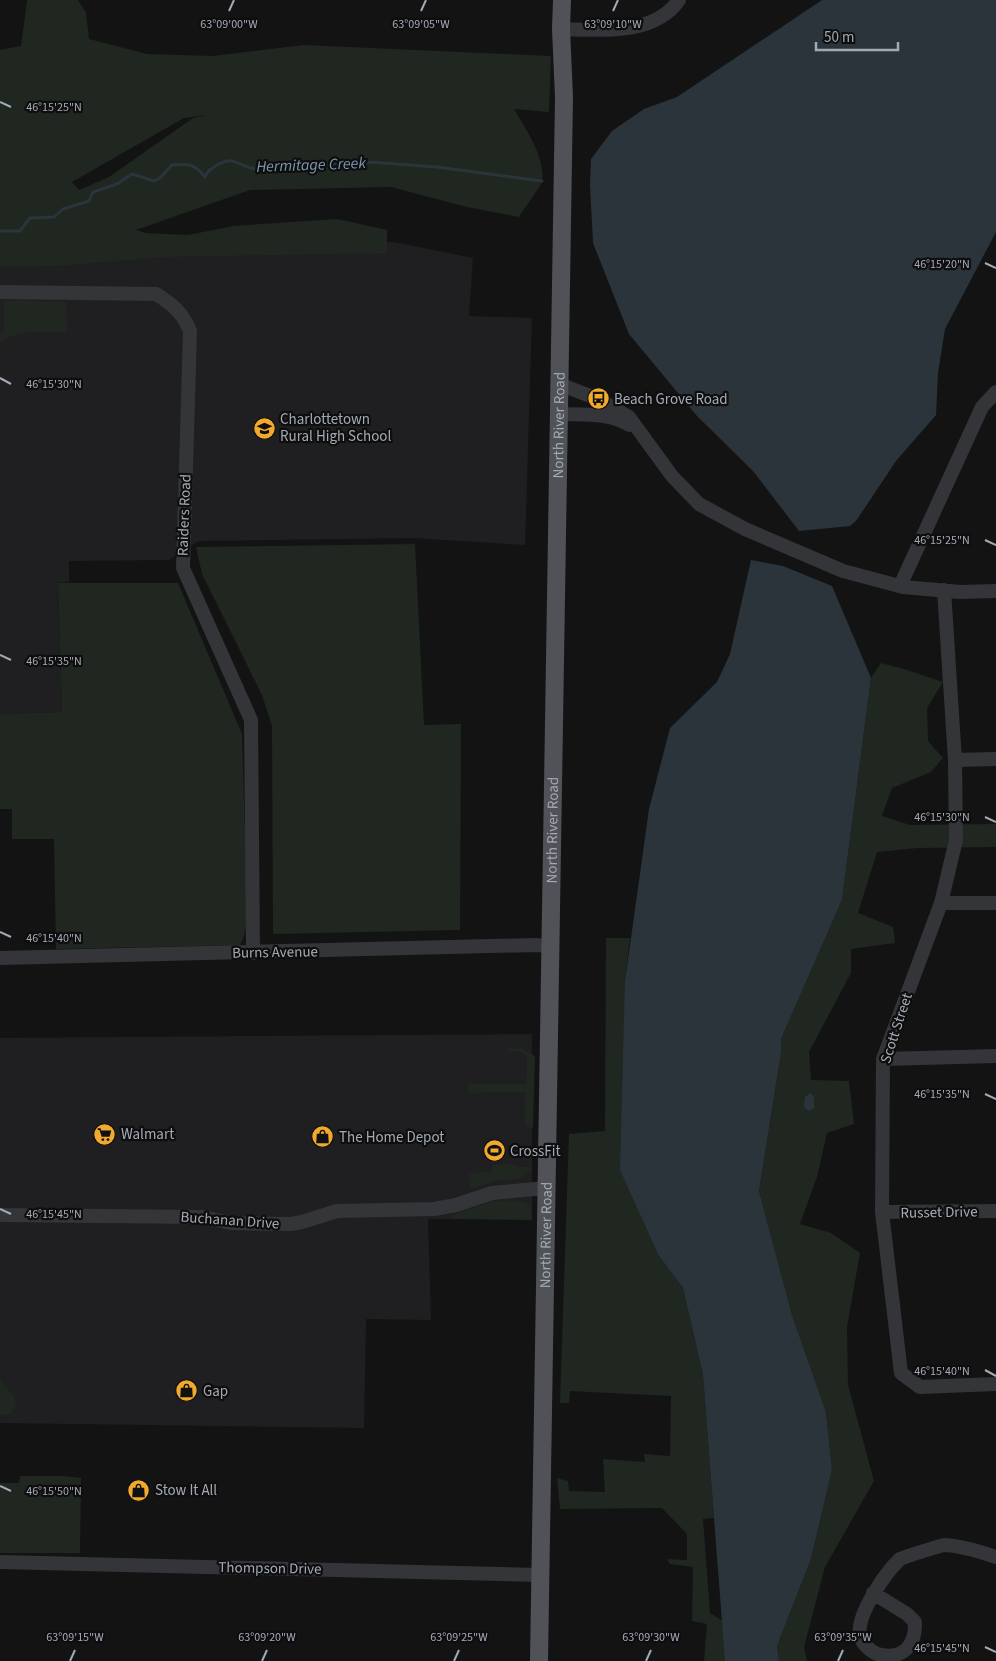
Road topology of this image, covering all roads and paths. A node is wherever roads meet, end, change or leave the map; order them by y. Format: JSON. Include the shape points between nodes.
{"nodes":[{"id":1,"x":562,"y":0,"type":"edge"},
{"id":2,"x":679,"y":0,"type":"edge"},
{"id":3,"x":561,"y":29,"type":"junction"},
{"id":4,"x":0,"y":292,"type":"edge"},
{"id":5,"x":559,"y":384,"type":"junction"},
{"id":6,"x":996,"y":392,"type":"edge"},
{"id":7,"x":559,"y":414,"type":"junction"},
{"id":8,"x":642,"y":433,"type":"junction"},
{"id":9,"x":900,"y":586,"type":"junction"},
{"id":10,"x":944,"y":590,"type":"junction"},
{"id":11,"x":996,"y":591,"type":"edge"},
{"id":12,"x":996,"y":759,"type":"edge"},
{"id":13,"x":956,"y":760,"type":"junction"},
{"id":14,"x":941,"y":903,"type":"junction"},
{"id":15,"x":996,"y":903,"type":"edge"},
{"id":16,"x":550,"y":946,"type":"junction"},
{"id":17,"x":253,"y":953,"type":"junction"},
{"id":18,"x":0,"y":958,"type":"edge"},
{"id":19,"x":996,"y":1056,"type":"edge"},
{"id":20,"x":883,"y":1059,"type":"junction"},
{"id":21,"x":546,"y":1188,"type":"junction"},
{"id":22,"x":996,"y":1211,"type":"edge"},
{"id":23,"x":882,"y":1212,"type":"junction"},
{"id":24,"x":0,"y":1215,"type":"edge"},
{"id":25,"x":996,"y":1384,"type":"edge"},
{"id":26,"x":996,"y":1557,"type":"edge"},
{"id":27,"x":0,"y":1562,"type":"edge"},
{"id":28,"x":540,"y":1575,"type":"junction"},
{"id":29,"x":873,"y":1593,"type":"junction"},
{"id":30,"x":539,"y":1661,"type":"edge"}],
"edges":[{"from":1,"to":3,"type":"main road","name":"North River Road"},
{"from":2,"to":3,"type":"street","via":[[672,11],[647,25],[616,29]]},
{"from":3,"to":5,"type":"main road","name":"North River Road","via":[[564,97]]},
{"from":4,"to":17,"type":"street","name":"Raiders Road","via":[[156,294],[185,319],[190,331],[183,568],[251,720]]},
{"from":5,"to":7,"type":"main road","name":"North River Road"},
{"from":5,"to":8,"type":"street","via":[[614,408],[629,418]]},
{"from":6,"to":9,"type":"street","via":[[982,407]]},
{"from":7,"to":8,"type":"street","via":[[597,415],[621,420]]},
{"from":7,"to":16,"type":"main road","name":"North River Road"},
{"from":8,"to":9,"type":"street","via":[[672,476],[699,504],[745,529],[843,571]]},
{"from":9,"to":10,"type":"street"},
{"from":10,"to":11,"type":"street"},
{"from":10,"to":13,"type":"street","name":"Scott Street"},
{"from":12,"to":13,"type":"street"},
{"from":13,"to":14,"type":"street","name":"Scott Street","via":[[956,840]]},
{"from":14,"to":15,"type":"street"},
{"from":14,"to":20,"type":"street","name":"Scott Street"},
{"from":16,"to":17,"type":"street","name":"Burns Avenue"},
{"from":16,"to":21,"type":"main road","name":"North River Road"},
{"from":17,"to":18,"type":"street","name":"Burns Avenue"},
{"from":19,"to":20,"type":"street"},
{"from":20,"to":23,"type":"street","name":"Scott Street"},
{"from":21,"to":24,"type":"street","name":"Buchanan Drive","via":[[492,1193],[434,1209],[337,1211],[291,1224],[231,1223],[202,1216]]},
{"from":21,"to":28,"type":"main road","name":"North River Road"},
{"from":22,"to":23,"type":"street","name":"Russet Drive"},
{"from":23,"to":25,"type":"street","name":"Scott Street","via":[[901,1373],[920,1387]]},
{"from":26,"to":29,"type":"street","via":[[944,1545],[901,1558]]},
{"from":27,"to":28,"type":"street","name":"Thompson Drive"},
{"from":28,"to":30,"type":"main road","name":"North River Road"},
{"from":29,"to":29,"type":"street","via":[[864,1613],[860,1634],[864,1644],[882,1657],[901,1657],[909,1649],[915,1622]]}]}
